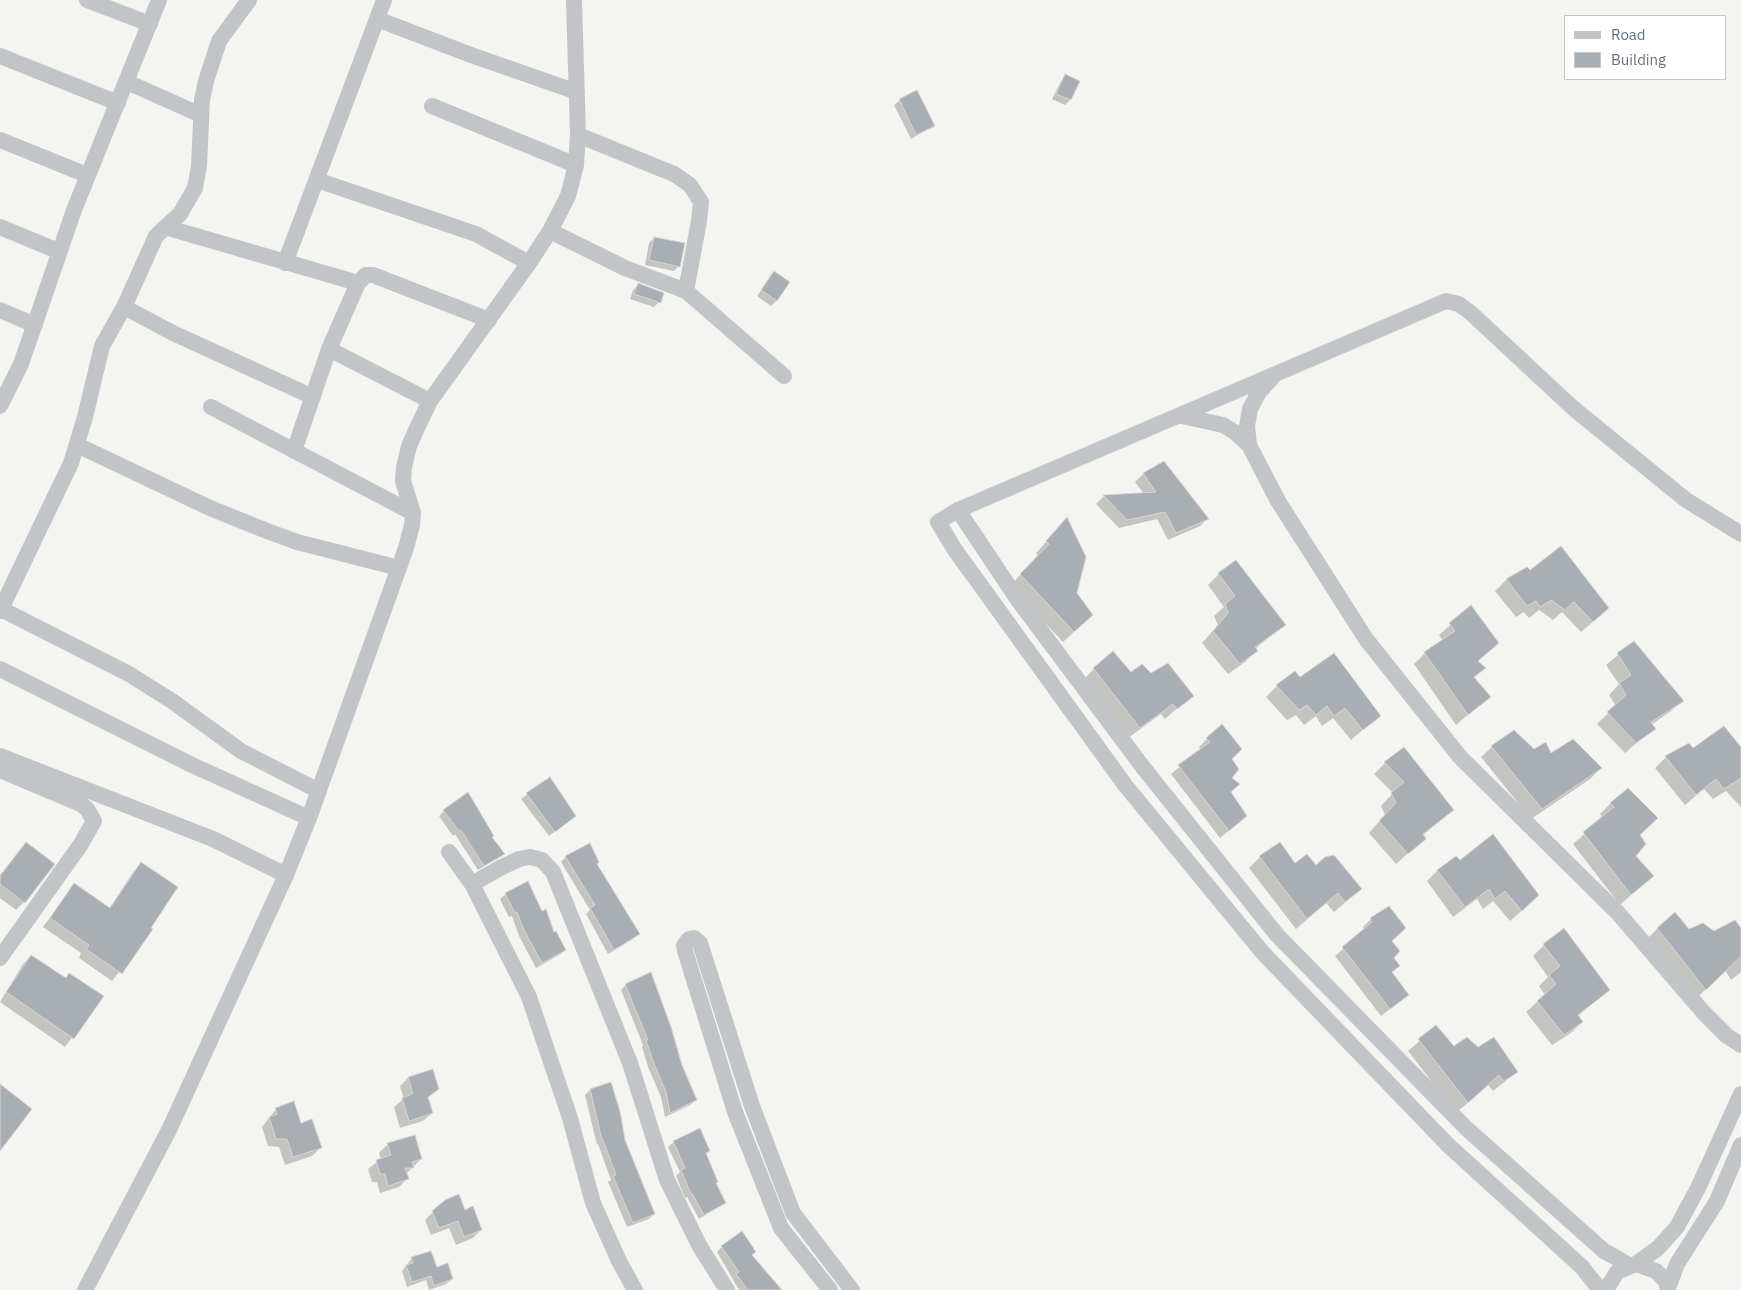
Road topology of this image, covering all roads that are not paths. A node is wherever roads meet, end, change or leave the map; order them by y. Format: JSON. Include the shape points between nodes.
{"nodes":[{"id":1,"x":87,"y":0,"type":"edge"},
{"id":2,"x":159,"y":0,"type":"edge"},
{"id":3,"x":249,"y":0,"type":"edge"},
{"id":4,"x":384,"y":0,"type":"edge"},
{"id":5,"x":574,"y":0,"type":"edge"},
{"id":6,"x":377,"y":19,"type":"junction"},
{"id":7,"x":150,"y":24,"type":"junction"},
{"id":8,"x":0,"y":56,"type":"edge"},
{"id":9,"x":127,"y":82,"type":"junction"},
{"id":10,"x":577,"y":92,"type":"junction"},
{"id":11,"x":118,"y":103,"type":"junction"},
{"id":12,"x":432,"y":106,"type":"dead end"},
{"id":13,"x":201,"y":115,"type":"junction"},
{"id":14,"x":578,"y":135,"type":"junction"},
{"id":15,"x":0,"y":140,"type":"edge"},
{"id":16,"x":576,"y":165,"type":"junction"},
{"id":17,"x":87,"y":175,"type":"junction"},
{"id":18,"x":317,"y":180,"type":"junction"},
{"id":19,"x":0,"y":227,"type":"edge"},
{"id":20,"x":165,"y":227,"type":"junction"},
{"id":21,"x":550,"y":231,"type":"junction"},
{"id":22,"x":58,"y":252,"type":"junction"},
{"id":23,"x":285,"y":263,"type":"junction"},
{"id":24,"x":529,"y":263,"type":"junction"},
{"id":25,"x":358,"y":283,"type":"junction"},
{"id":26,"x":686,"y":291,"type":"junction"},
{"id":27,"x":124,"y":307,"type":"junction"},
{"id":28,"x":0,"y":310,"type":"edge"},
{"id":29,"x":489,"y":320,"type":"junction"},
{"id":30,"x":35,"y":325,"type":"junction"},
{"id":31,"x":330,"y":349,"type":"junction"},
{"id":32,"x":1277,"y":373,"type":"junction"},
{"id":33,"x":784,"y":376,"type":"dead end"},
{"id":34,"x":313,"y":397,"type":"junction"},
{"id":35,"x":2,"y":399,"type":"edge"},
{"id":36,"x":430,"y":401,"type":"junction"},
{"id":37,"x":211,"y":407,"type":"dead end"},
{"id":38,"x":1182,"y":416,"type":"junction"},
{"id":39,"x":77,"y":445,"type":"junction"},
{"id":40,"x":1249,"y":445,"type":"junction"},
{"id":41,"x":294,"y":451,"type":"junction"},
{"id":42,"x":958,"y":510,"type":"junction"},
{"id":43,"x":413,"y":513,"type":"junction"},
{"id":44,"x":1741,"y":534,"type":"edge"},
{"id":45,"x":399,"y":568,"type":"junction"},
{"id":46,"x":1,"y":610,"type":"edge"},
{"id":47,"x":0,"y":669,"type":"edge"},
{"id":48,"x":0,"y":756,"type":"edge"},
{"id":49,"x":0,"y":770,"type":"edge"},
{"id":50,"x":319,"y":792,"type":"junction"},
{"id":51,"x":309,"y":818,"type":"junction"},
{"id":52,"x":449,"y":852,"type":"dead end"},
{"id":53,"x":286,"y":874,"type":"junction"},
{"id":54,"x":472,"y":884,"type":"junction"},
{"id":55,"x":1,"y":956,"type":"edge"},
{"id":56,"x":1741,"y":1045,"type":"edge"},
{"id":57,"x":1741,"y":1094,"type":"edge"},
{"id":58,"x":1741,"y":1145,"type":"edge"},
{"id":59,"x":1633,"y":1265,"type":"junction"},
{"id":60,"x":1668,"y":1289,"type":"edge"},
{"id":61,"x":85,"y":1290,"type":"edge"},
{"id":62,"x":636,"y":1290,"type":"edge"},
{"id":63,"x":727,"y":1290,"type":"edge"},
{"id":64,"x":830,"y":1290,"type":"edge"},
{"id":65,"x":852,"y":1290,"type":"edge"},
{"id":66,"x":1600,"y":1290,"type":"edge"},
{"id":67,"x":1606,"y":1290,"type":"edge"}],
"edges":[{"from":1,"to":7,"type":"street"},
{"from":2,"to":7,"type":"street"},
{"from":3,"to":13,"type":"street","via":[[219,41],[206,81]]},
{"from":4,"to":6,"type":"street"},
{"from":5,"to":10,"type":"street"},
{"from":6,"to":10,"type":"street"},
{"from":6,"to":18,"type":"street"},
{"from":7,"to":9,"type":"street"},
{"from":8,"to":11,"type":"street"},
{"from":9,"to":11,"type":"street"},
{"from":9,"to":13,"type":"street"},
{"from":10,"to":14,"type":"street"},
{"from":11,"to":17,"type":"street"},
{"from":12,"to":16,"type":"street"},
{"from":13,"to":20,"type":"street","via":[[195,188],[180,214]]},
{"from":14,"to":16,"type":"street"},
{"from":14,"to":26,"type":"street","via":[[674,174],[690,185],[701,202]]},
{"from":15,"to":17,"type":"street"},
{"from":16,"to":21,"type":"street","via":[[568,196]]},
{"from":17,"to":22,"type":"street"},
{"from":18,"to":23,"type":"street"},
{"from":18,"to":24,"type":"street","via":[[476,234]]},
{"from":19,"to":22,"type":"street"},
{"from":20,"to":23,"type":"street"},
{"from":20,"to":27,"type":"street","via":[[156,236]]},
{"from":21,"to":24,"type":"street"},
{"from":21,"to":26,"type":"street","via":[[625,268]]},
{"from":22,"to":30,"type":"street"},
{"from":23,"to":25,"type":"street"},
{"from":24,"to":29,"type":"street"},
{"from":25,"to":29,"type":"street","via":[[366,275],[373,275]]},
{"from":25,"to":31,"type":"street"},
{"from":26,"to":33,"type":"street"},
{"from":27,"to":34,"type":"street"},
{"from":27,"to":39,"type":"street","via":[[99,355]]},
{"from":28,"to":30,"type":"street"},
{"from":29,"to":36,"type":"street"},
{"from":30,"to":35,"type":"street","via":[[21,364]]},
{"from":31,"to":34,"type":"street"},
{"from":31,"to":36,"type":"street"},
{"from":32,"to":38,"type":"street"},
{"from":32,"to":40,"type":"street","via":[[1259,392],[1250,409],[1247,426]]},
{"from":32,"to":44,"type":"street","via":[[1446,301],[1459,304],[1573,408],[1686,500]]},
{"from":34,"to":41,"type":"street"},
{"from":36,"to":43,"type":"street","via":[[409,446],[404,467],[403,481]]},
{"from":37,"to":41,"type":"street"},
{"from":38,"to":40,"type":"street","via":[[1222,425]]},
{"from":38,"to":42,"type":"street"},
{"from":39,"to":45,"type":"street","via":[[257,528],[297,542]]},
{"from":39,"to":46,"type":"street"},
{"from":40,"to":56,"type":"street","via":[[1278,501],[1366,639],[1460,757],[1618,913],[1704,1013]]},
{"from":41,"to":43,"type":"street"},
{"from":42,"to":59,"type":"street","via":[[1024,608],[1142,766],[1277,935],[1466,1128],[1597,1245]]},
{"from":42,"to":66,"type":"street","via":[[938,522],[954,550],[1125,785],[1263,953],[1448,1145],[1582,1267]]},
{"from":43,"to":45,"type":"street"},
{"from":45,"to":50,"type":"street"},
{"from":46,"to":50,"type":"street","via":[[130,674],[241,751]]},
{"from":47,"to":51,"type":"street","via":[[192,765]]},
{"from":48,"to":53,"type":"street","via":[[213,839]]},
{"from":49,"to":55,"type":"street","via":[[81,804],[94,821],[56,882]]},
{"from":50,"to":51,"type":"street"},
{"from":51,"to":53,"type":"street"},
{"from":52,"to":54,"type":"street"},
{"from":53,"to":61,"type":"street","via":[[169,1130]]},
{"from":54,"to":62,"type":"street","via":[[530,997],[570,1118],[593,1203],[619,1262]]},
{"from":54,"to":63,"type":"street","via":[[530,856],[542,860],[553,872],[630,1063],[666,1180],[699,1245]]},
{"from":57,"to":59,"type":"street","via":[[1677,1227],[1658,1248]]},
{"from":58,"to":60,"type":"street","via":[[1717,1200],[1677,1264]]},
{"from":59,"to":60,"type":"street","via":[[1656,1271]]},
{"from":59,"to":67,"type":"street","via":[[1612,1277]]},
{"from":64,"to":65,"type":"street","via":[[781,1228],[735,1112],[685,951],[684,945],[689,939],[694,938],[700,943],[752,1106],[793,1212]]}]}
